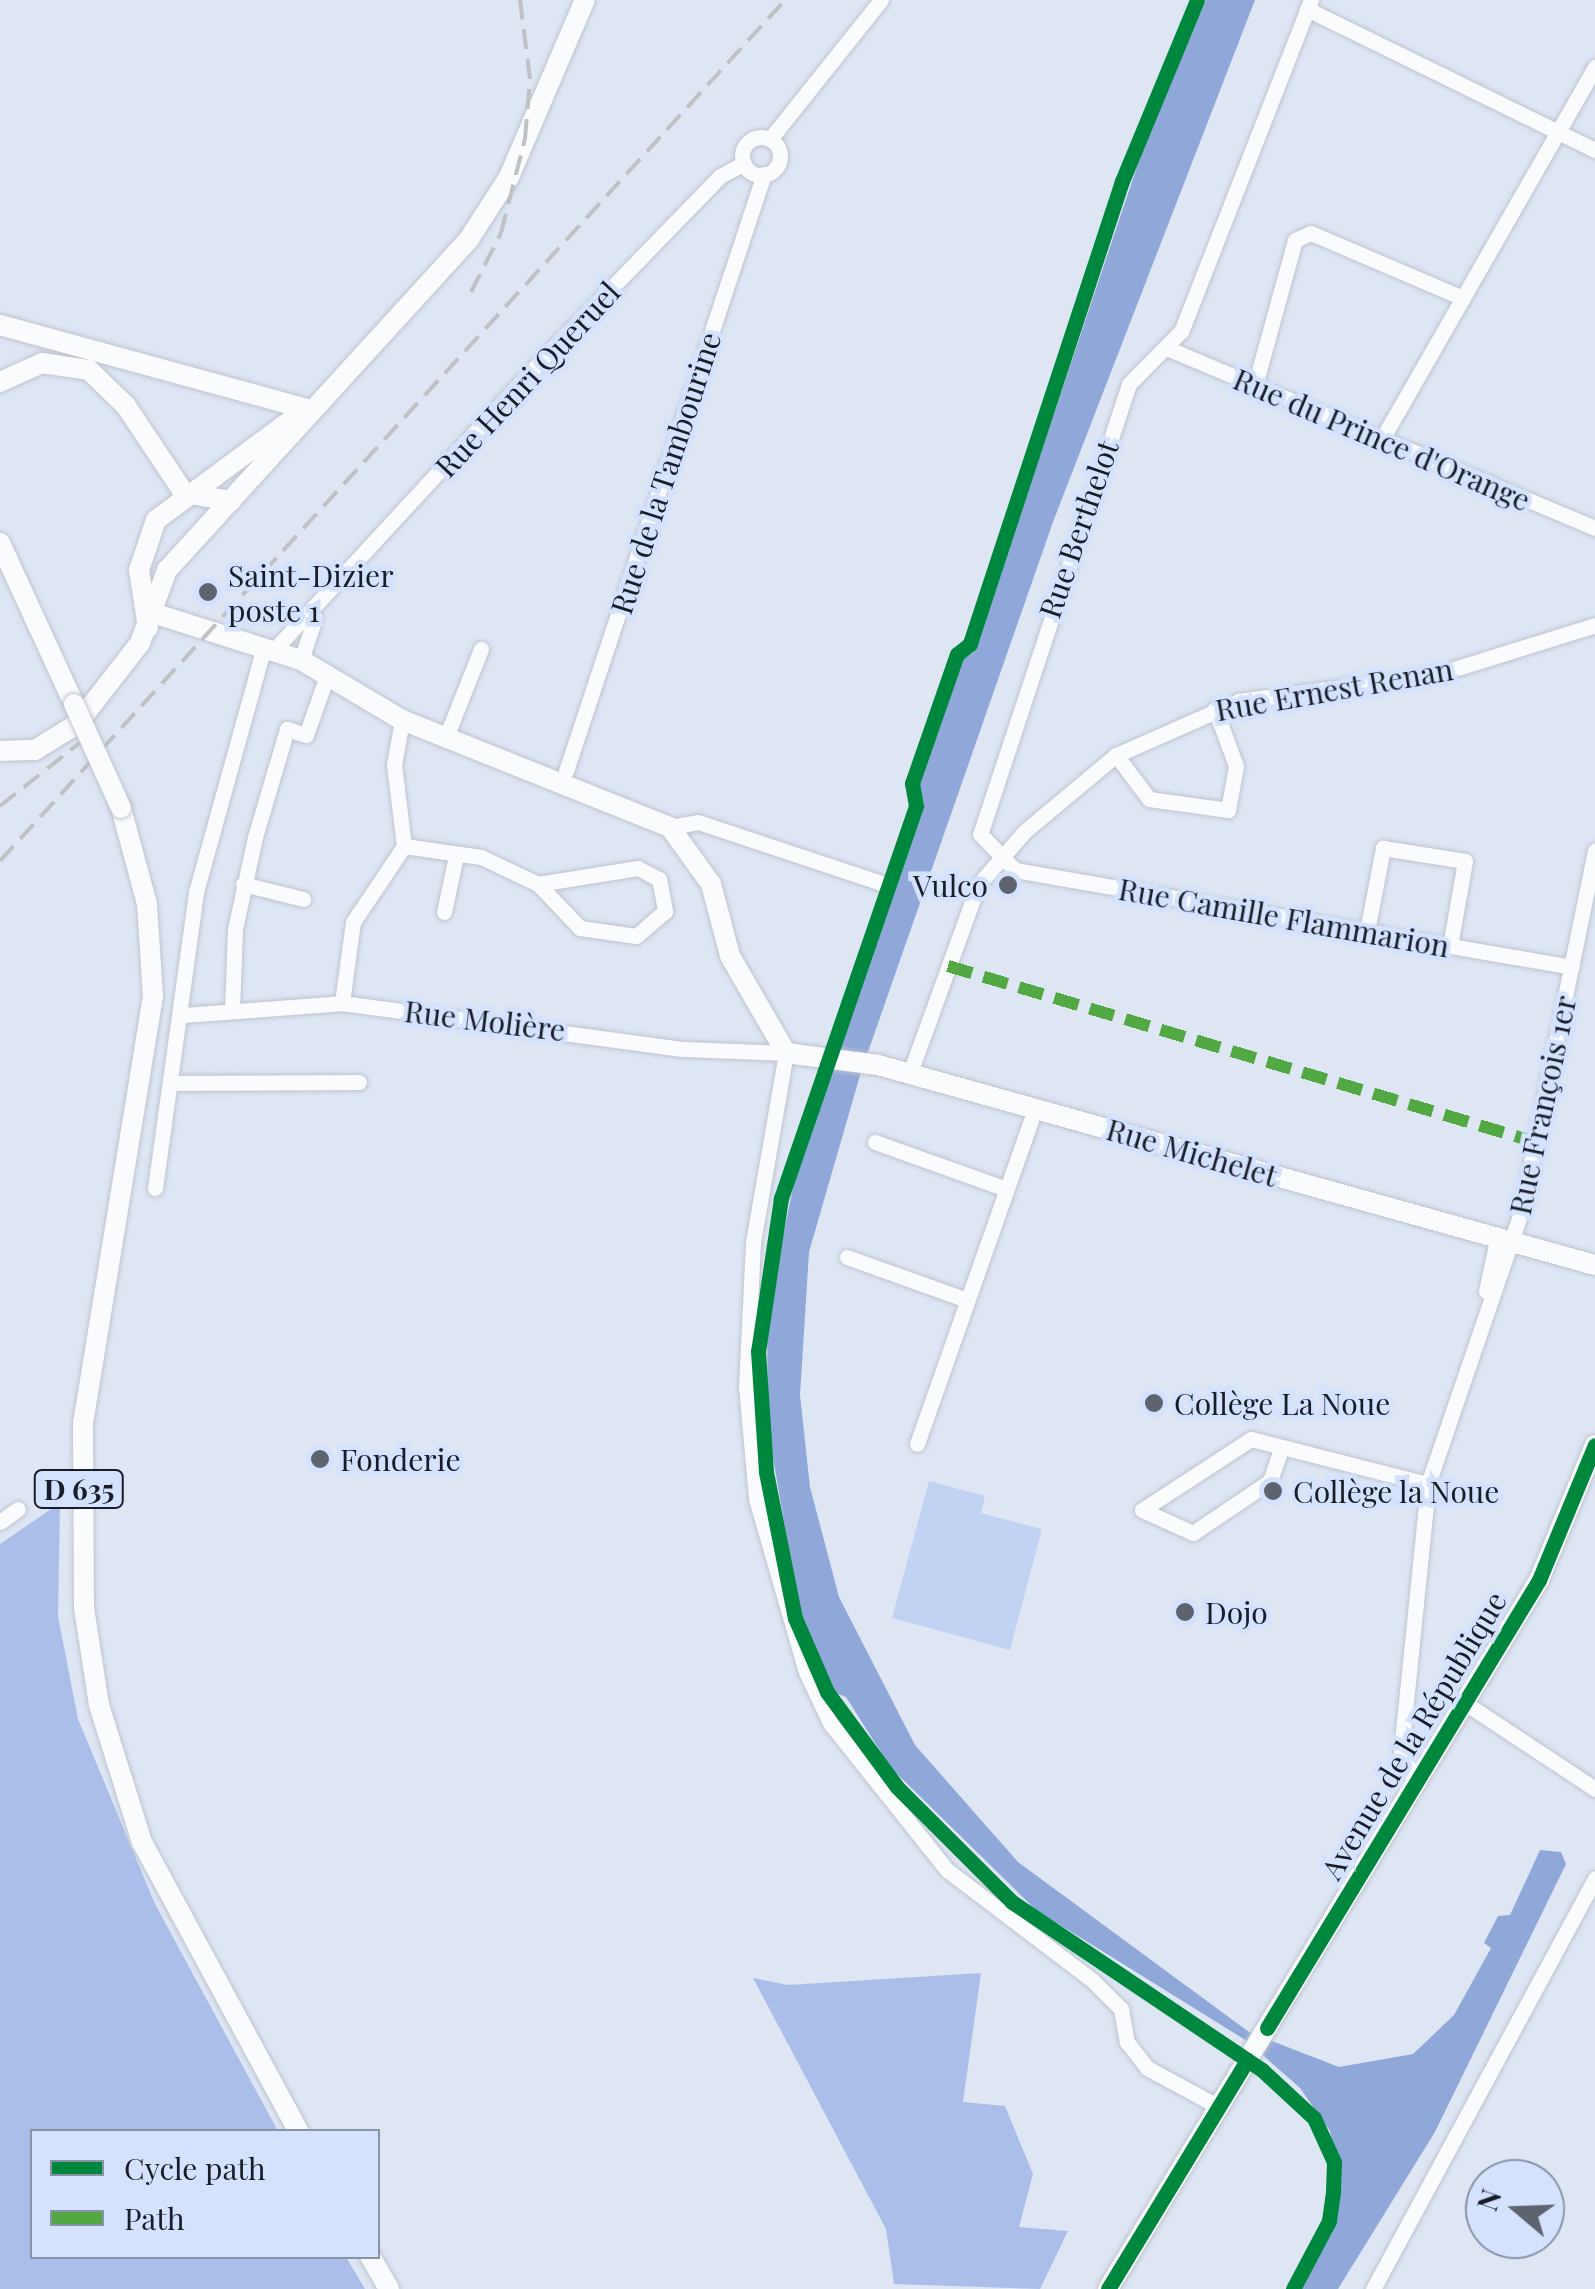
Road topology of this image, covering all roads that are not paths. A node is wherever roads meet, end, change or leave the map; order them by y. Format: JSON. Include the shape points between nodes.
{"nodes":[{"id":1,"x":585,"y":0,"type":"edge"},
{"id":2,"x":881,"y":0,"type":"edge"},
{"id":3,"x":1309,"y":4,"type":"edge"},
{"id":4,"x":1595,"y":67,"type":"edge"},
{"id":5,"x":1558,"y":132,"type":"junction"},
{"id":6,"x":770,"y":139,"type":"junction"},
{"id":7,"x":1595,"y":150,"type":"edge"},
{"id":8,"x":744,"y":163,"type":"junction"},
{"id":9,"x":764,"y":174,"type":"junction"},
{"id":10,"x":1463,"y":298,"type":"junction"},
{"id":11,"x":0,"y":326,"type":"edge"},
{"id":12,"x":1170,"y":348,"type":"junction"},
{"id":13,"x":150,"y":370,"type":"junction"},
{"id":14,"x":0,"y":382,"type":"edge"},
{"id":15,"x":1255,"y":385,"type":"junction"},
{"id":16,"x":332,"y":390,"type":"junction"},
{"id":17,"x":257,"y":396,"type":"junction"},
{"id":18,"x":126,"y":406,"type":"junction"},
{"id":19,"x":307,"y":409,"type":"junction"},
{"id":20,"x":270,"y":434,"type":"junction"},
{"id":21,"x":1382,"y":438,"type":"junction"},
{"id":22,"x":260,"y":470,"type":"junction"},
{"id":23,"x":184,"y":493,"type":"junction"},
{"id":24,"x":231,"y":501,"type":"junction"},
{"id":25,"x":0,"y":527,"type":"edge"},
{"id":26,"x":1595,"y":528,"type":"edge"},
{"id":27,"x":0,"y":543,"type":"edge"},
{"id":28,"x":0,"y":563,"type":"edge"},
{"id":29,"x":25,"y":597,"type":"junction"},
{"id":30,"x":321,"y":606,"type":"junction"},
{"id":31,"x":152,"y":621,"type":"junction"},
{"id":32,"x":1595,"y":625,"type":"edge"},
{"id":33,"x":44,"y":639,"type":"junction"},
{"id":34,"x":269,"y":648,"type":"junction"},
{"id":35,"x":481,"y":649,"type":"dead end"},
{"id":36,"x":300,"y":660,"type":"junction"},
{"id":37,"x":328,"y":673,"type":"junction"},
{"id":38,"x":1215,"y":709,"type":"junction"},
{"id":39,"x":402,"y":720,"type":"junction"},
{"id":40,"x":446,"y":737,"type":"junction"},
{"id":41,"x":0,"y":751,"type":"edge"},
{"id":42,"x":1116,"y":755,"type":"junction"},
{"id":43,"x":566,"y":771,"type":"dead end"},
{"id":44,"x":670,"y":827,"type":"junction"},
{"id":45,"x":404,"y":846,"type":"junction"},
{"id":46,"x":1595,"y":852,"type":"edge"},
{"id":47,"x":456,"y":856,"type":"junction"},
{"id":48,"x":998,"y":860,"type":"junction"},
{"id":49,"x":244,"y":884,"type":"junction"},
{"id":50,"x":538,"y":884,"type":"junction"},
{"id":51,"x":884,"y":884,"type":"dead end"},
{"id":52,"x":304,"y":899,"type":"dead end"},
{"id":53,"x":444,"y":912,"type":"dead end"},
{"id":54,"x":1367,"y":931,"type":"junction"},
{"id":55,"x":1450,"y":946,"type":"junction"},
{"id":56,"x":1572,"y":967,"type":"junction"},
{"id":57,"x":342,"y":1003,"type":"junction"},
{"id":58,"x":232,"y":1011,"type":"junction"},
{"id":59,"x":184,"y":1015,"type":"junction"},
{"id":60,"x":786,"y":1054,"type":"junction"},
{"id":61,"x":910,"y":1073,"type":"junction"},
{"id":62,"x":359,"y":1082,"type":"dead end"},
{"id":63,"x":173,"y":1083,"type":"junction"},
{"id":64,"x":1036,"y":1106,"type":"junction"},
{"id":65,"x":875,"y":1142,"type":"dead end"},
{"id":66,"x":156,"y":1188,"type":"dead end"},
{"id":67,"x":1006,"y":1189,"type":"junction"},
{"id":68,"x":1505,"y":1238,"type":"junction"},
{"id":69,"x":847,"y":1257,"type":"dead end"},
{"id":70,"x":1595,"y":1265,"type":"edge"},
{"id":71,"x":968,"y":1300,"type":"junction"},
{"id":72,"x":917,"y":1444,"type":"dead end"},
{"id":73,"x":1595,"y":1446,"type":"edge"},
{"id":74,"x":1281,"y":1449,"type":"junction"},
{"id":75,"x":1428,"y":1484,"type":"junction"},
{"id":76,"x":18,"y":1509,"type":"dead end"},
{"id":77,"x":0,"y":1522,"type":"edge"},
{"id":78,"x":1465,"y":1703,"type":"junction"},
{"id":79,"x":1416,"y":1784,"type":"junction"},
{"id":80,"x":1595,"y":1790,"type":"edge"},
{"id":81,"x":1595,"y":1878,"type":"edge"},
{"id":82,"x":1219,"y":2107,"type":"junction"},
{"id":83,"x":298,"y":2129,"type":"edge"},
{"id":84,"x":372,"y":2259,"type":"edge"},
{"id":85,"x":389,"y":2289,"type":"edge"},
{"id":86,"x":1108,"y":2289,"type":"edge"},
{"id":87,"x":1373,"y":2289,"type":"edge"}],
"edges":[{"from":1,"to":16,"type":"main road","via":[[491,209]]},
{"from":2,"to":6,"type":"street"},
{"from":3,"to":5,"type":"street"},
{"from":3,"to":12,"type":"street","name":"Rue Berthelot"},
{"from":4,"to":5,"type":"street"},
{"from":5,"to":7,"type":"street"},
{"from":5,"to":10,"type":"street"},
{"from":6,"to":8,"type":"street","via":[[748,142]]},
{"from":6,"to":9,"type":"street","via":[[779,159]]},
{"from":8,"to":9,"type":"street"},
{"from":8,"to":30,"type":"street","name":"Rue Henri Queruel","via":[[720,176],[551,350]]},
{"from":9,"to":43,"type":"street","name":"Rue de la Tambourine"},
{"from":10,"to":15,"type":"street","via":[[1311,232],[1295,240]]},
{"from":10,"to":21,"type":"street"},
{"from":11,"to":13,"type":"main road"},
{"from":12,"to":15,"type":"street","name":"Rue du Prince d'Orange"},
{"from":12,"to":48,"type":"street","name":"Rue Berthelot","via":[[1129,384],[1031,665],[979,822]]},
{"from":13,"to":17,"type":"main road"},
{"from":13,"to":18,"type":"main road"},
{"from":14,"to":18,"type":"main road","via":[[30,365],[64,362],[100,377]]},
{"from":15,"to":21,"type":"street","name":"Rue du Prince d'Orange"},
{"from":16,"to":19,"type":"main road"},
{"from":16,"to":22,"type":"main road"},
{"from":17,"to":19,"type":"main road"},
{"from":17,"to":20,"type":"main road"},
{"from":18,"to":23,"type":"main road"},
{"from":19,"to":20,"type":"main road"},
{"from":20,"to":22,"type":"main road"},
{"from":20,"to":23,"type":"main road"},
{"from":21,"to":26,"type":"street","name":"Rue du Prince d'Orange"},
{"from":22,"to":24,"type":"main road"},
{"from":23,"to":24,"type":"main road"},
{"from":23,"to":31,"type":"main road","via":[[143,546]]},
{"from":24,"to":31,"type":"main road","via":[[162,576]]},
{"from":25,"to":29,"type":"main road"},
{"from":27,"to":29,"type":"main road","number":"D 635"},
{"from":28,"to":33,"type":"main road"},
{"from":29,"to":33,"type":"main road","number":"D 635"},
{"from":30,"to":34,"type":"street","name":"Rue Henri Queruel"},
{"from":30,"to":36,"type":"street","name":"Rue Henri Queruel"},
{"from":31,"to":34,"type":"main road"},
{"from":31,"to":41,"type":"main road","via":[[64,736],[36,750]]},
{"from":32,"to":38,"type":"street","name":"Rue Ernest Renan","via":[[1438,674]]},
{"from":33,"to":83,"type":"main road","number":"D 635","bridge":true,"via":[[121,808],[147,904],[153,996],[83,1422],[84,1608],[99,1705],[142,1842]]},
{"from":34,"to":36,"type":"main road"},
{"from":34,"to":59,"type":"street","via":[[196,892]]},
{"from":35,"to":40,"type":"street"},
{"from":36,"to":37,"type":"main road"},
{"from":37,"to":39,"type":"main road"},
{"from":37,"to":49,"type":"street","via":[[306,735],[287,729]]},
{"from":38,"to":42,"type":"street","name":"Rue Ernest Renan"},
{"from":38,"to":42,"type":"street","via":[[1236,766],[1228,810],[1150,798]]},
{"from":39,"to":40,"type":"main road"},
{"from":39,"to":45,"type":"street","via":[[394,765]]},
{"from":40,"to":44,"type":"main road"},
{"from":42,"to":48,"type":"street","name":"Rue Ernest Renan"},
{"from":44,"to":51,"type":"street","via":[[698,822]]},
{"from":44,"to":60,"type":"main road","via":[[710,884],[730,956]]},
{"from":45,"to":47,"type":"street"},
{"from":45,"to":57,"type":"street","via":[[353,922]]},
{"from":46,"to":56,"type":"street","name":"Rue François 1er"},
{"from":47,"to":50,"type":"street","via":[[504,863]]},
{"from":47,"to":53,"type":"street"},
{"from":48,"to":54,"type":"street","name":"Rue Camille Flammarion"},
{"from":48,"to":61,"type":"street","via":[[974,892]]},
{"from":49,"to":52,"type":"street"},
{"from":49,"to":58,"type":"street"},
{"from":50,"to":50,"type":"street","via":[[638,868],[659,880],[665,911],[636,936],[580,928]]},
{"from":54,"to":55,"type":"street","name":"Rue Camille Flammarion"},
{"from":54,"to":55,"type":"street","via":[[1383,848],[1465,860]]},
{"from":55,"to":56,"type":"street","name":"Rue Camille Flammarion"},
{"from":56,"to":68,"type":"street","name":"Rue François 1er"},
{"from":57,"to":58,"type":"street","name":"Rue Molière"},
{"from":57,"to":60,"type":"street","name":"Rue Molière","via":[[684,1049]]},
{"from":58,"to":59,"type":"street","name":"Rue Molière"},
{"from":59,"to":63,"type":"street"},
{"from":60,"to":61,"type":"main road","name":"Rue Michelet"},
{"from":60,"to":82,"type":"street","via":[[754,1243],[746,1386],[756,1498],[806,1672],[850,1751],[947,1870],[1093,1980],[1121,2009],[1127,2042],[1147,2068]]},
{"from":61,"to":64,"type":"main road","name":"Rue Michelet"},
{"from":62,"to":63,"type":"street"},
{"from":63,"to":66,"type":"street"},
{"from":64,"to":67,"type":"street"},
{"from":64,"to":68,"type":"main road","name":"Rue Michelet"},
{"from":65,"to":67,"type":"street"},
{"from":67,"to":71,"type":"street"},
{"from":68,"to":70,"type":"main road","name":"Rue Michelet"},
{"from":68,"to":75,"type":"street","name":"Rue François 1er"},
{"from":69,"to":71,"type":"street"},
{"from":71,"to":72,"type":"street"},
{"from":73,"to":78,"type":"main road","name":"Avenue de la République","via":[[1540,1580]]},
{"from":74,"to":74,"type":"street","via":[[1250,1439],[1146,1502],[1146,1516],[1193,1532],[1270,1481]]},
{"from":74,"to":75,"type":"street"},
{"from":75,"to":79,"type":"street","name":"Rue François 1er","via":[[1401,1752]]},
{"from":76,"to":77,"type":"street"},
{"from":78,"to":79,"type":"main road","name":"Avenue de la République"},
{"from":78,"to":80,"type":"street"},
{"from":79,"to":82,"type":"main road","name":"Avenue de la République"},
{"from":81,"to":87,"type":"street"},
{"from":82,"to":86,"type":"main road","name":"Avenue de la République"},
{"from":84,"to":85,"type":"main road"}]}
